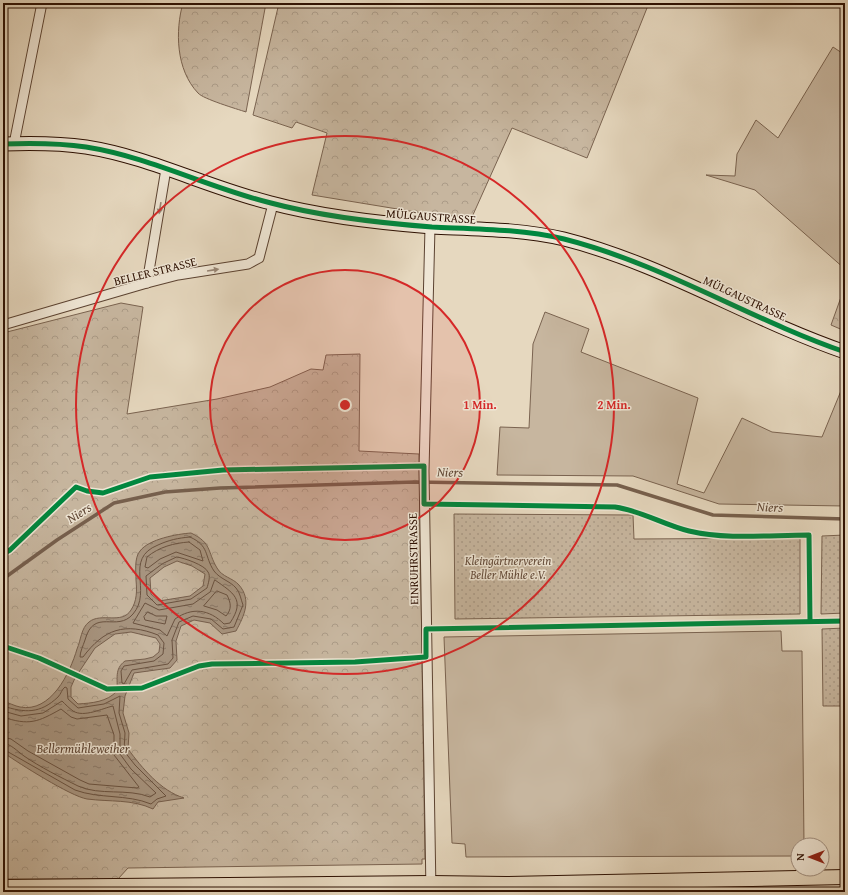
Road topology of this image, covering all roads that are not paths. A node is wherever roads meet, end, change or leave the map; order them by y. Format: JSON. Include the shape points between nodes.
{"nodes":[{"id":1,"x":42,"y":3,"type":"edge"},
{"id":2,"x":8,"y":144,"type":"edge"},
{"id":3,"x":166,"y":170,"type":"junction"},
{"id":4,"x":273,"y":204,"type":"junction"},
{"id":5,"x":430,"y":226,"type":"junction"},
{"id":6,"x":147,"y":283,"type":"junction"},
{"id":7,"x":3,"y":325,"type":"edge"},
{"id":8,"x":845,"y":352,"type":"edge"},
{"id":9,"x":845,"y":877,"type":"edge"},
{"id":10,"x":3,"y":887,"type":"edge"},
{"id":11,"x":431,"y":887,"type":"edge"},
{"id":12,"x":161,"y":889,"type":"edge"}],
"edges":[{"from":1,"to":2,"type":"street"},
{"from":2,"to":3,"type":"street","name":"MÜLGAUSTRASSE","via":[[86,147]]},
{"from":3,"to":4,"type":"street","name":"MÜLGAUSTRASSE"},
{"from":3,"to":6,"type":"street","one_way":true},
{"from":4,"to":5,"type":"street","name":"MÜLGAUSTRASSE","via":[[356,219]]},
{"from":6,"to":4,"type":"street","name":"BELLER STRASSE","one_way":true,"via":[[178,275],[248,264],[259,258]]},
{"from":5,"to":8,"type":"street","name":"MÜLGAUSTRASSE","via":[[515,232],[561,238],[585,245],[688,283],[765,320]]},
{"from":5,"to":11,"type":"street","name":"EINRUHRSTRASSE","via":[[424,496]]},
{"from":6,"to":7,"type":"street","name":"BELLER STRASSE"},
{"from":9,"to":11,"type":"main road"},
{"from":10,"to":12,"type":"main road"},
{"from":11,"to":12,"type":"main road"}]}
